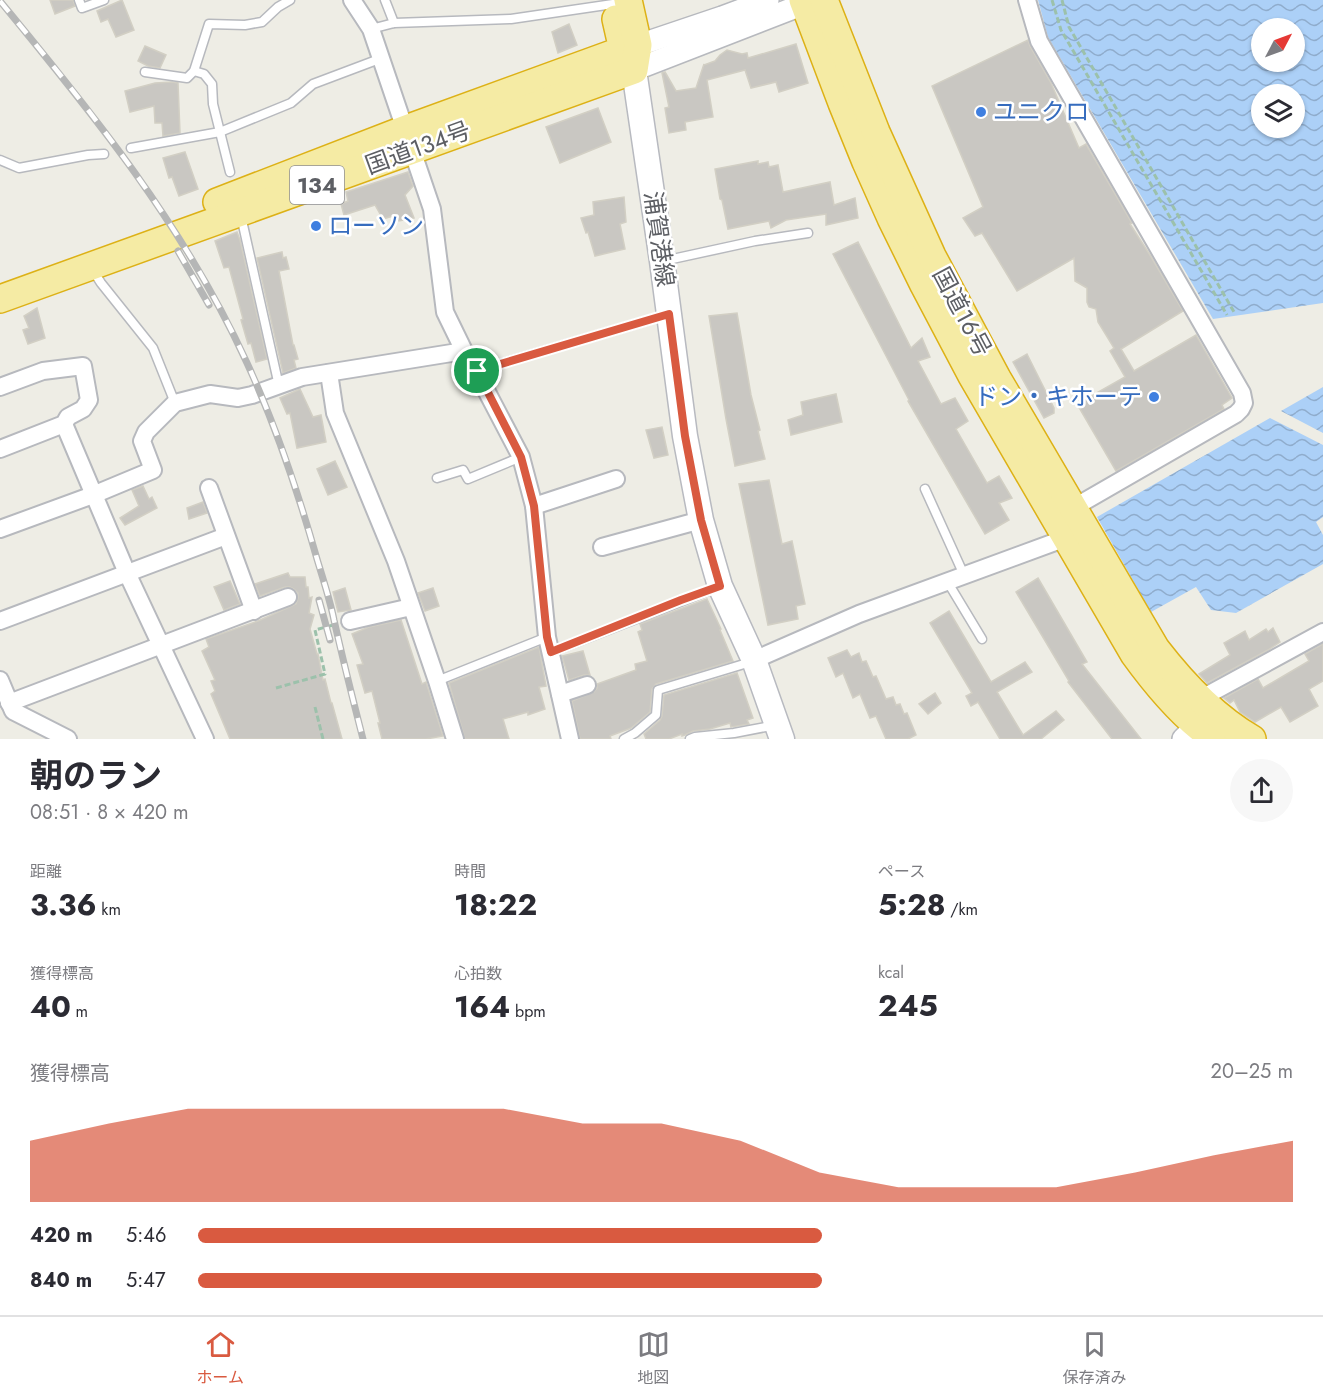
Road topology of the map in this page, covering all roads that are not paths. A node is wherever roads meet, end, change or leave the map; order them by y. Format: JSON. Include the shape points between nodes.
{"nodes":[{"id":1,"x":79,"y":0,"type":"edge"},
{"id":2,"x":104,"y":0,"type":"edge"},
{"id":3,"x":290,"y":0,"type":"edge"},
{"id":4,"x":352,"y":0,"type":"edge"},
{"id":5,"x":384,"y":0,"type":"edge"},
{"id":6,"x":768,"y":0,"type":"edge"},
{"id":7,"x":1028,"y":0,"type":"edge"},
{"id":8,"x":618,"y":1,"type":"edge"},
{"id":9,"x":810,"y":1,"type":"edge"},
{"id":10,"x":394,"y":23,"type":"junction"},
{"id":11,"x":371,"y":29,"type":"junction"},
{"id":12,"x":632,"y":55,"type":"junction"},
{"id":13,"x":382,"y":58,"type":"junction"},
{"id":14,"x":194,"y":71,"type":"junction"},
{"id":15,"x":145,"y":72,"type":"dead end"},
{"id":16,"x":220,"y":132,"type":"junction"},
{"id":17,"x":409,"y":139,"type":"junction"},
{"id":18,"x":131,"y":148,"type":"dead end"},
{"id":19,"x":104,"y":154,"type":"dead end"},
{"id":20,"x":0,"y":160,"type":"edge"},
{"id":21,"x":230,"y":172,"type":"dead end"},
{"id":22,"x":241,"y":213,"type":"junction"},
{"id":23,"x":808,"y":233,"type":"dead end"},
{"id":24,"x":662,"y":261,"type":"junction"},
{"id":25,"x":91,"y":267,"type":"junction"},
{"id":26,"x":0,"y":282,"type":"edge"},
{"id":27,"x":0,"y":299,"type":"edge"},
{"id":28,"x":669,"y":314,"type":"junction"},
{"id":29,"x":464,"y":351,"type":"junction"},
{"id":30,"x":477,"y":371,"type":"junction"},
{"id":31,"x":329,"y":373,"type":"junction"},
{"id":32,"x":279,"y":386,"type":"junction"},
{"id":33,"x":0,"y":387,"type":"edge"},
{"id":34,"x":175,"y":403,"type":"junction"},
{"id":35,"x":64,"y":424,"type":"junction"},
{"id":36,"x":0,"y":449,"type":"edge"},
{"id":37,"x":521,"y":457,"type":"junction"},
{"id":38,"x":437,"y":478,"type":"dead end"},
{"id":39,"x":616,"y":479,"type":"dead end"},
{"id":40,"x":208,"y":488,"type":"dead end"},
{"id":41,"x":925,"y":489,"type":"dead end"},
{"id":42,"x":93,"y":495,"type":"junction"},
{"id":43,"x":534,"y":506,"type":"junction"},
{"id":44,"x":1072,"y":508,"type":"junction"},
{"id":45,"x":701,"y":520,"type":"junction"},
{"id":46,"x":0,"y":529,"type":"edge"},
{"id":47,"x":226,"y":536,"type":"junction"},
{"id":48,"x":1066,"y":538,"type":"junction"},
{"id":49,"x":602,"y":547,"type":"dead end"},
{"id":50,"x":127,"y":573,"type":"junction"},
{"id":51,"x":964,"y":575,"type":"junction"},
{"id":52,"x":947,"y":582,"type":"junction"},
{"id":53,"x":720,"y":586,"type":"junction"},
{"id":54,"x":288,"y":597,"type":"dead end"},
{"id":55,"x":411,"y":607,"type":"junction"},
{"id":56,"x":254,"y":611,"type":"junction"},
{"id":57,"x":0,"y":621,"type":"edge"},
{"id":58,"x":351,"y":621,"type":"road end"},
{"id":59,"x":1323,"y":632,"type":"edge"},
{"id":60,"x":982,"y":639,"type":"dead end"},
{"id":61,"x":162,"y":645,"type":"junction"},
{"id":62,"x":549,"y":645,"type":"junction"},
{"id":63,"x":754,"y":660,"type":"junction"},
{"id":64,"x":0,"y":680,"type":"edge"},
{"id":65,"x":438,"y":681,"type":"junction"},
{"id":66,"x":587,"y":685,"type":"dead end"},
{"id":67,"x":560,"y":694,"type":"junction"},
{"id":68,"x":9,"y":704,"type":"junction"},
{"id":69,"x":1198,"y":725,"type":"edge"},
{"id":70,"x":779,"y":732,"type":"edge"},
{"id":71,"x":68,"y":739,"type":"edge"},
{"id":72,"x":204,"y":739,"type":"edge"},
{"id":73,"x":455,"y":739,"type":"edge"},
{"id":74,"x":570,"y":739,"type":"edge"},
{"id":75,"x":624,"y":739,"type":"edge"},
{"id":76,"x":690,"y":739,"type":"edge"},
{"id":77,"x":1252,"y":739,"type":"edge"}],
"edges":[{"from":1,"to":2,"type":"lane","via":[[82,8]]},
{"from":3,"to":14,"type":"lane","via":[[262,22],[209,24]]},
{"from":4,"to":11,"type":"street"},
{"from":5,"to":10,"type":"lane"},
{"from":6,"to":12,"type":"street"},
{"from":7,"to":44,"type":"street","via":[[1040,41],[1244,398],[1236,414]]},
{"from":8,"to":10,"type":"lane","via":[[511,19]]},
{"from":8,"to":12,"type":"highway"},
{"from":9,"to":12,"type":"street"},
{"from":9,"to":44,"type":"highway","name":"国道16号","via":[[932,256]]},
{"from":9,"to":48,"type":"highway","name":"国道16号","via":[[858,142],[908,252],[972,376]]},
{"from":10,"to":11,"type":"lane"},
{"from":11,"to":13,"type":"street"},
{"from":12,"to":17,"type":"highway","name":"国道134号","number":"134"},
{"from":12,"to":24,"type":"main road","name":"浦賀港線"},
{"from":13,"to":16,"type":"lane","via":[[313,84],[291,103]]},
{"from":13,"to":17,"type":"street"},
{"from":14,"to":15,"type":"lane","via":[[187,78]]},
{"from":14,"to":16,"type":"lane","via":[[204,74],[212,84]]},
{"from":16,"to":18,"type":"lane"},
{"from":16,"to":21,"type":"lane"},
{"from":17,"to":22,"type":"highway","name":"国道134号","number":"134"},
{"from":17,"to":26,"type":"highway","name":"国道134号","number":"134"},
{"from":17,"to":29,"type":"street","via":[[432,209],[445,312]]},
{"from":19,"to":20,"type":"lane","via":[[19,168]]},
{"from":22,"to":25,"type":"highway","name":"国道134号","number":"134"},
{"from":22,"to":32,"type":"lane"},
{"from":23,"to":24,"type":"lane"},
{"from":24,"to":28,"type":"main road","name":"浦賀港線"},
{"from":25,"to":27,"type":"highway","name":"国道134号","number":"134"},
{"from":25,"to":34,"type":"lane","via":[[153,348]]},
{"from":28,"to":30,"type":"lane"},
{"from":28,"to":45,"type":"main road","name":"浦賀港線"},
{"from":29,"to":30,"type":"street"},
{"from":29,"to":31,"type":"street"},
{"from":30,"to":37,"type":"street"},
{"from":31,"to":32,"type":"street"},
{"from":31,"to":55,"type":"street","via":[[335,412]]},
{"from":32,"to":34,"type":"street","via":[[238,398],[210,394]]},
{"from":33,"to":35,"type":"street","via":[[43,370],[83,366],[89,400]]},
{"from":34,"to":42,"type":"street","via":[[142,441],[153,470]]},
{"from":35,"to":36,"type":"street"},
{"from":35,"to":42,"type":"street"},
{"from":37,"to":38,"type":"lane","via":[[468,479],[463,470]]},
{"from":37,"to":43,"type":"street"},
{"from":39,"to":43,"type":"street"},
{"from":40,"to":47,"type":"street"},
{"from":41,"to":51,"type":"lane"},
{"from":42,"to":46,"type":"street"},
{"from":42,"to":50,"type":"street"},
{"from":43,"to":62,"type":"street"},
{"from":44,"to":48,"type":"street"},
{"from":44,"to":69,"type":"highway","name":"国道16号","via":[[1156,649],[1178,676]]},
{"from":45,"to":49,"type":"street"},
{"from":45,"to":53,"type":"main road","name":"浦賀港線"},
{"from":47,"to":50,"type":"street"},
{"from":47,"to":56,"type":"street"},
{"from":48,"to":51,"type":"street"},
{"from":48,"to":69,"type":"highway","name":"国道16号","via":[[1134,654]]},
{"from":50,"to":57,"type":"street"},
{"from":50,"to":61,"type":"street"},
{"from":51,"to":52,"type":"street"},
{"from":52,"to":60,"type":"lane"},
{"from":52,"to":63,"type":"street","via":[[859,614]]},
{"from":53,"to":62,"type":"lane"},
{"from":53,"to":63,"type":"main road","name":"浦賀港線"},
{"from":54,"to":56,"type":"street"},
{"from":55,"to":58,"type":"street"},
{"from":55,"to":65,"type":"street"},
{"from":56,"to":61,"type":"street"},
{"from":59,"to":69,"type":"street"},
{"from":61,"to":68,"type":"street"},
{"from":61,"to":72,"type":"street"},
{"from":62,"to":65,"type":"lane"},
{"from":62,"to":67,"type":"street"},
{"from":63,"to":70,"type":"main road","name":"浦賀港線"},
{"from":63,"to":75,"type":"lane","via":[[658,690],[656,715]]},
{"from":64,"to":68,"type":"street"},
{"from":65,"to":73,"type":"street"},
{"from":66,"to":67,"type":"street"},
{"from":67,"to":74,"type":"street"},
{"from":68,"to":71,"type":"street","via":[[13,711]]},
{"from":69,"to":77,"type":"highway","name":"国道16号","via":[[1232,726]]},
{"from":70,"to":76,"type":"lane"}]}
